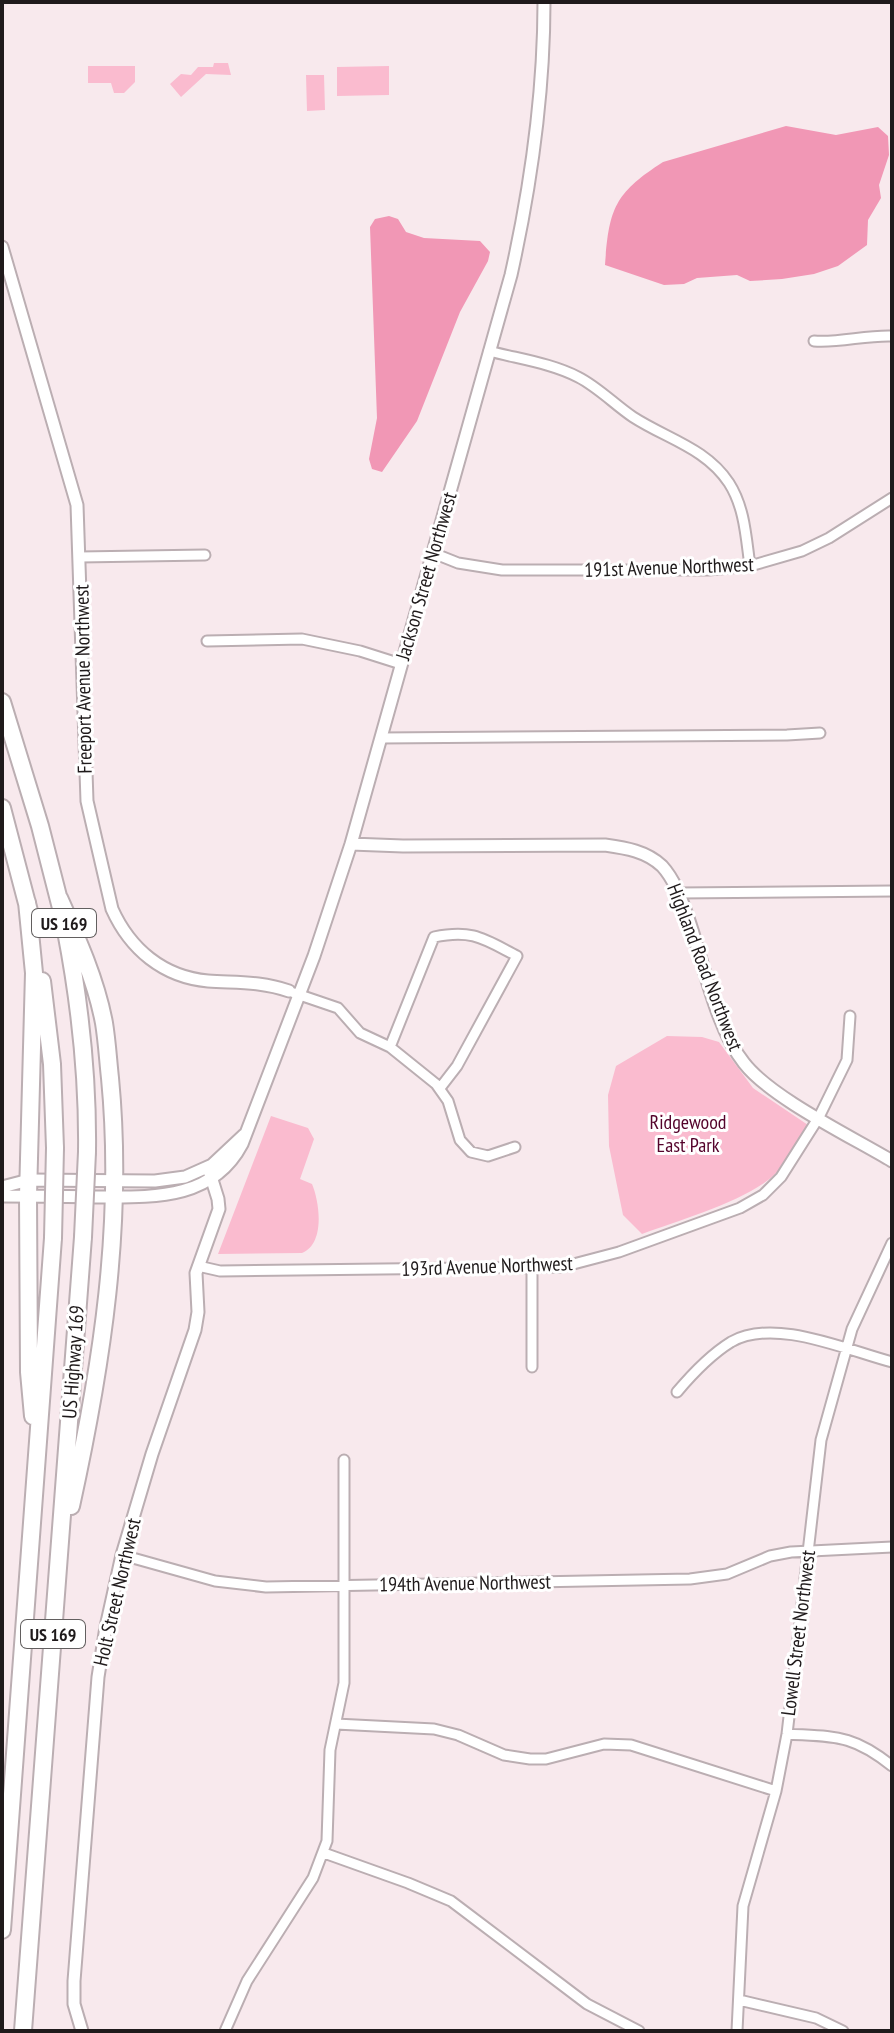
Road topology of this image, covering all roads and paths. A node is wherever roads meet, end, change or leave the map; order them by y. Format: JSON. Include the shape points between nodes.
{"nodes":[{"id":1,"x":544,"y":2,"type":"edge"},
{"id":2,"x":2,"y":247,"type":"edge"},
{"id":3,"x":892,"y":336,"type":"edge"},
{"id":4,"x":814,"y":341,"type":"dead end"},
{"id":5,"x":489,"y":351,"type":"junction"},
{"id":6,"x":892,"y":498,"type":"edge"},
{"id":7,"x":433,"y":553,"type":"junction"},
{"id":8,"x":205,"y":555,"type":"dead end"},
{"id":9,"x":80,"y":557,"type":"junction"},
{"id":10,"x":750,"y":566,"type":"junction"},
{"id":11,"x":207,"y":641,"type":"dead end"},
{"id":12,"x":401,"y":664,"type":"junction"},
{"id":13,"x":2,"y":702,"type":"edge"},
{"id":14,"x":820,"y":733,"type":"dead end"},
{"id":15,"x":381,"y":738,"type":"junction"},
{"id":16,"x":2,"y":808,"type":"edge"},
{"id":17,"x":351,"y":844,"type":"junction"},
{"id":18,"x":892,"y":891,"type":"edge"},
{"id":19,"x":678,"y":893,"type":"junction"},
{"id":20,"x":59,"y":898,"type":"junction"},
{"id":21,"x":27,"y":902,"type":"junction"},
{"id":22,"x":294,"y":993,"type":"junction"},
{"id":23,"x":850,"y":1016,"type":"dead end"},
{"id":24,"x":390,"y":1047,"type":"junction"},
{"id":25,"x":440,"y":1088,"type":"junction"},
{"id":26,"x":819,"y":1117,"type":"junction"},
{"id":27,"x":515,"y":1147,"type":"dead end"},
{"id":28,"x":892,"y":1161,"type":"edge"},
{"id":29,"x":210,"y":1173,"type":"junction"},
{"id":30,"x":2,"y":1187,"type":"edge"},
{"id":31,"x":28,"y":1188,"type":"junction"},
{"id":32,"x":116,"y":1189,"type":"junction"},
{"id":33,"x":2,"y":1196,"type":"edge"},
{"id":34,"x":892,"y":1243,"type":"edge"},
{"id":35,"x":198,"y":1266,"type":"junction"},
{"id":36,"x":532,"y":1269,"type":"junction"},
{"id":37,"x":845,"y":1349,"type":"junction"},
{"id":38,"x":892,"y":1362,"type":"edge"},
{"id":39,"x":532,"y":1367,"type":"dead end"},
{"id":40,"x":677,"y":1392,"type":"dead end"},
{"id":41,"x":344,"y":1460,"type":"dead end"},
{"id":42,"x":37,"y":1471,"type":"junction"},
{"id":43,"x":892,"y":1547,"type":"edge"},
{"id":44,"x":808,"y":1551,"type":"junction"},
{"id":45,"x":122,"y":1555,"type":"junction"},
{"id":46,"x":58,"y":1562,"type":"junction"},
{"id":47,"x":344,"y":1585,"type":"junction"},
{"id":48,"x":336,"y":1724,"type":"junction"},
{"id":49,"x":787,"y":1734,"type":"junction"},
{"id":50,"x":892,"y":1766,"type":"edge"},
{"id":51,"x":776,"y":1791,"type":"junction"},
{"id":52,"x":324,"y":1853,"type":"junction"},
{"id":53,"x":2,"y":1930,"type":"edge"},
{"id":54,"x":739,"y":2000,"type":"junction"},
{"id":55,"x":23,"y":2031,"type":"edge"},
{"id":56,"x":82,"y":2031,"type":"edge"},
{"id":57,"x":225,"y":2031,"type":"edge"},
{"id":58,"x":639,"y":2031,"type":"edge"},
{"id":59,"x":737,"y":2031,"type":"edge"},
{"id":60,"x":843,"y":2031,"type":"edge"}],
"edges":[{"from":1,"to":5,"type":"street","name":"Jackson Street Northwest","via":[[529,189]]},
{"from":2,"to":9,"type":"street","name":"Freeport Avenue Northwest","via":[[74,490]]},
{"from":3,"to":4,"type":"street"},
{"from":5,"to":7,"type":"street","name":"Jackson Street Northwest"},
{"from":5,"to":10,"type":"street","via":[[582,378],[638,421],[705,456],[740,505]]},
{"from":6,"to":10,"type":"street","name":"191st Avenue Northwest","via":[[829,538]]},
{"from":7,"to":10,"type":"street","name":"191st Avenue Northwest","via":[[502,570]]},
{"from":7,"to":12,"type":"street","name":"Jackson Street Northwest"},
{"from":8,"to":9,"type":"street"},
{"from":9,"to":22,"type":"street","name":"Freeport Avenue Northwest","via":[[87,801],[119,923],[136,947],[171,972],[198,980],[267,984]]},
{"from":11,"to":12,"type":"street","via":[[302,639]]},
{"from":12,"to":15,"type":"street","name":"Jackson Street Northwest"},
{"from":13,"to":20,"type":"highway","name":"US Highway 169","number":"US 169"},
{"from":14,"to":15,"type":"street"},
{"from":15,"to":17,"type":"street","name":"Jackson Street Northwest"},
{"from":16,"to":21,"type":"highway","name":"US Highway 169","number":"US 169"},
{"from":17,"to":19,"type":"street","name":"Highland Road Northwest","via":[[619,847],[653,859]]},
{"from":17,"to":22,"type":"street","name":"Jackson Street Northwest"},
{"from":18,"to":19,"type":"street"},
{"from":19,"to":26,"type":"street","name":"Highland Road Northwest","via":[[736,1051],[766,1085]]},
{"from":20,"to":32,"type":"highway","via":[[89,970],[104,1025]]},
{"from":20,"to":46,"type":"highway","name":"US Highway 169","number":"US 169","bridge":true,"via":[[81,1023],[87,1152]]},
{"from":21,"to":31,"type":"highway","via":[[34,973]]},
{"from":21,"to":42,"type":"highway","name":"US Highway 169","number":"US 169","bridge":true,"via":[[48,1026],[55,1148]]},
{"from":22,"to":24,"type":"street","via":[[338,1008],[360,1033]]},
{"from":22,"to":29,"type":"street","name":"Jackson Street Northwest","via":[[235,1157]]},
{"from":23,"to":26,"type":"street","name":"193rd Avenue Northwest","via":[[847,1060]]},
{"from":24,"to":25,"type":"street"},
{"from":24,"to":25,"type":"street","via":[[434,937],[477,936],[517,956]]},
{"from":25,"to":27,"type":"street","via":[[460,1140],[471,1152],[488,1156]]},
{"from":26,"to":28,"type":"street","name":"Highland Road Northwest"},
{"from":26,"to":36,"type":"street","name":"193rd Avenue Northwest","via":[[781,1177],[752,1202],[590,1261]]},
{"from":29,"to":32,"type":"street","name":"Jackson Street Northwest","via":[[177,1194],[154,1197]]},
{"from":29,"to":35,"type":"street","name":"Holt Street Northwest","via":[[219,1209]]},
{"from":30,"to":31,"type":"street"},
{"from":31,"to":32,"type":"street","name":"Jackson Street Northwest","via":[[89,1197]]},
{"from":31,"to":32,"type":"street","name":"Jackson Street Northwest","via":[[89,1180]]},
{"from":31,"to":33,"type":"street"},
{"from":31,"to":42,"type":"highway","via":[[29,1372]]},
{"from":32,"to":46,"type":"highway","via":[[104,1328]]},
{"from":34,"to":37,"type":"street","name":"Lowell Street Northwest"},
{"from":35,"to":36,"type":"street","name":"193rd Avenue Northwest","via":[[220,1271]]},
{"from":35,"to":45,"type":"street","name":"Holt Street Northwest","via":[[195,1330]]},
{"from":36,"to":39,"type":"street"},
{"from":37,"to":38,"type":"street"},
{"from":37,"to":40,"type":"street","via":[[782,1332],[757,1332],[720,1349]]},
{"from":37,"to":44,"type":"street","name":"Lowell Street Northwest","via":[[821,1440]]},
{"from":41,"to":47,"type":"street"},
{"from":42,"to":53,"type":"highway","name":"US Highway 169","number":"US 169"},
{"from":43,"to":44,"type":"street","name":"194th Avenue Northwest"},
{"from":44,"to":47,"type":"street","name":"194th Avenue Northwest","via":[[780,1553],[727,1574],[690,1579]]},
{"from":44,"to":49,"type":"street","name":"Lowell Street Northwest"},
{"from":45,"to":47,"type":"street","name":"194th Avenue Northwest","via":[[231,1584]]},
{"from":45,"to":56,"type":"street","name":"Holt Street Northwest","via":[[102,1650],[92,1753],[74,1990]]},
{"from":46,"to":55,"type":"highway","name":"US Highway 169","number":"US 169"},
{"from":47,"to":48,"type":"street","via":[[344,1683]]},
{"from":48,"to":51,"type":"street","via":[[446,1731],[518,1759],[546,1759],[604,1744],[631,1745]]},
{"from":48,"to":52,"type":"street"},
{"from":49,"to":50,"type":"street","via":[[855,1741]]},
{"from":49,"to":51,"type":"street","name":"Lowell Street Northwest"},
{"from":51,"to":54,"type":"street","name":"Lowell Street Northwest","via":[[743,1906]]},
{"from":52,"to":57,"type":"street","via":[[247,1981]]},
{"from":52,"to":58,"type":"street","via":[[451,1901],[575,1995]]},
{"from":54,"to":59,"type":"street","name":"Lowell Street Northwest"},
{"from":54,"to":60,"type":"street","via":[[816,2018]]}]}
